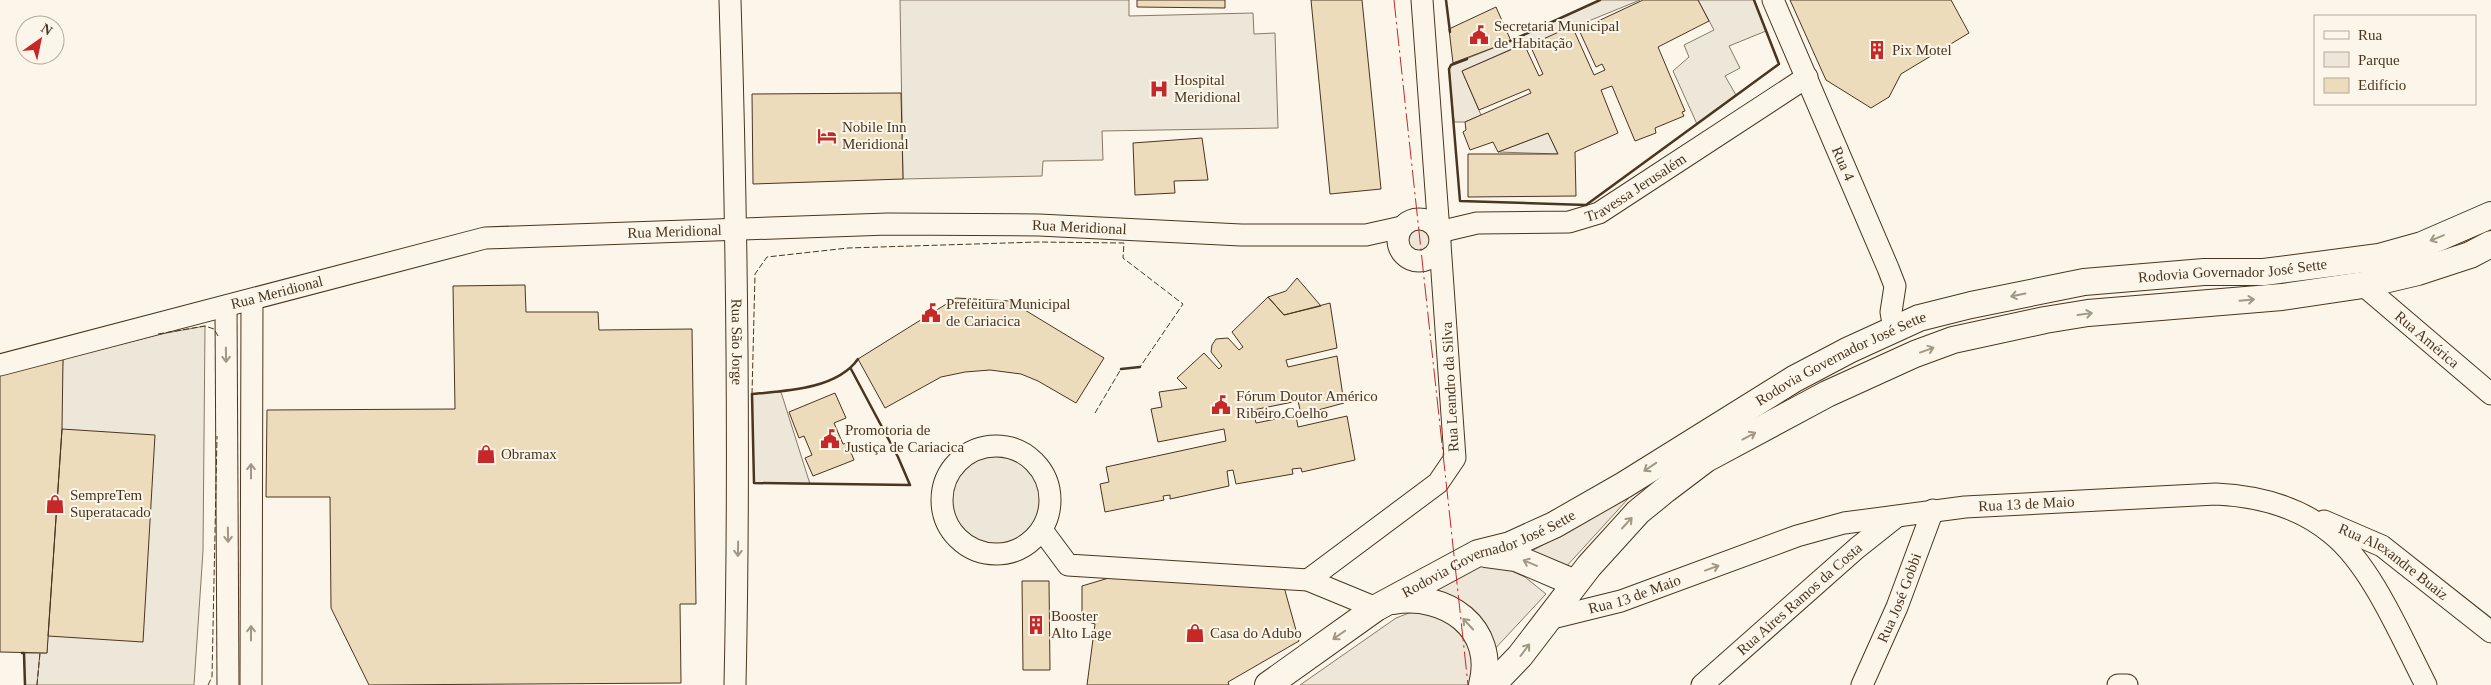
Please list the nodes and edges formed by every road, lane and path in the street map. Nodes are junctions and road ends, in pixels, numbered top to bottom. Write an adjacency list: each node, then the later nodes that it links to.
1 (730, 0): 7 (street, Rua São Jorge)
2 (1422, 0): 9 (street, Rua Leandro da Silva)
3 (1773, 0): 4 (street, Rua 4)
4 (1807, 77): 9 (street, Travessa Jerusalém); 16 (street, Rua 4)
5 (2486, 217): 16 (main road, Rodovia Governador José Sette, one-way to 16)
6 (1402, 227): 8 (street); 9 (street); 11 (street)
7 (737, 229): 8 (street, Rua Meridional); 14 (street, Rua Meridional); 33 (street, Rua São Jorge, one-way to 33)
8 (1366, 235): 11 (street)
9 (1440, 238): 11 (street); 12 (street, Rua Leandro da Silva)
10 (2484, 248): 13 (main road, Rodovia Governador José Sette)
11 (1409, 258): 12 (street)
12 (1444, 283): 25 (street, Rua Leandro da Silva)
13 (2363, 284): 18 (main road, Rodovia Governador José Sette, one-way to 13); 19 (street, Rua América)
14 (252, 300): 15 (street, Rua Meridional); 32 (street, one-way to 14)
15 (226, 306): 17 (street, Rua Meridional); 31 (street, one-way to 31)
16 (1894, 329): 18 (main road); 24 (main road, Rodovia Governador José Sette, one-way to 24)
17 (0, 365)
18 (1827, 394): 26 (main road, Rodovia Governador José Sette, one-way to 18)
19 (2491, 394)
20 (2288, 507): 21 (street, Rua 13 de Maio); 29 (street, Rua Alexandre Buaiz); 40 (street, Rua 13 de Maio)
21 (1933, 510): 22 (street, Rua 13 de Maio); 37 (street, Rua José Gobbi)
22 (1898, 515): 28 (street, Rua 13 de Maio, one-way to 22); 36 (street, Rua Aires Ramos da Costa)
23 (1042, 530): 23 (street); 25 (street)
24 (1478, 553): 26 (main road, one-way to 24); 27 (main road, Rodovia Governador José Sette)
25 (1308, 580): 27 (street)
26 (1575, 583): 28 (main road, Rodovia Governador José Sette)
27 (1376, 608): 30 (main road, Rodovia Governador José Sette, one-way to 30); 34 (main road, one-way to 27)
28 (1548, 619): 35 (main road, Rodovia Governador José Sette, one-way to 28)
29 (2491, 632)
30 (1273, 682)
31 (228, 685)
32 (250, 685)
33 (735, 685)
34 (1482, 685)
35 (1492, 685)
36 (1702, 685)
37 (1862, 685)
38 (2118, 685): 39 (street)
39 (2127, 685)
40 (2426, 685)

